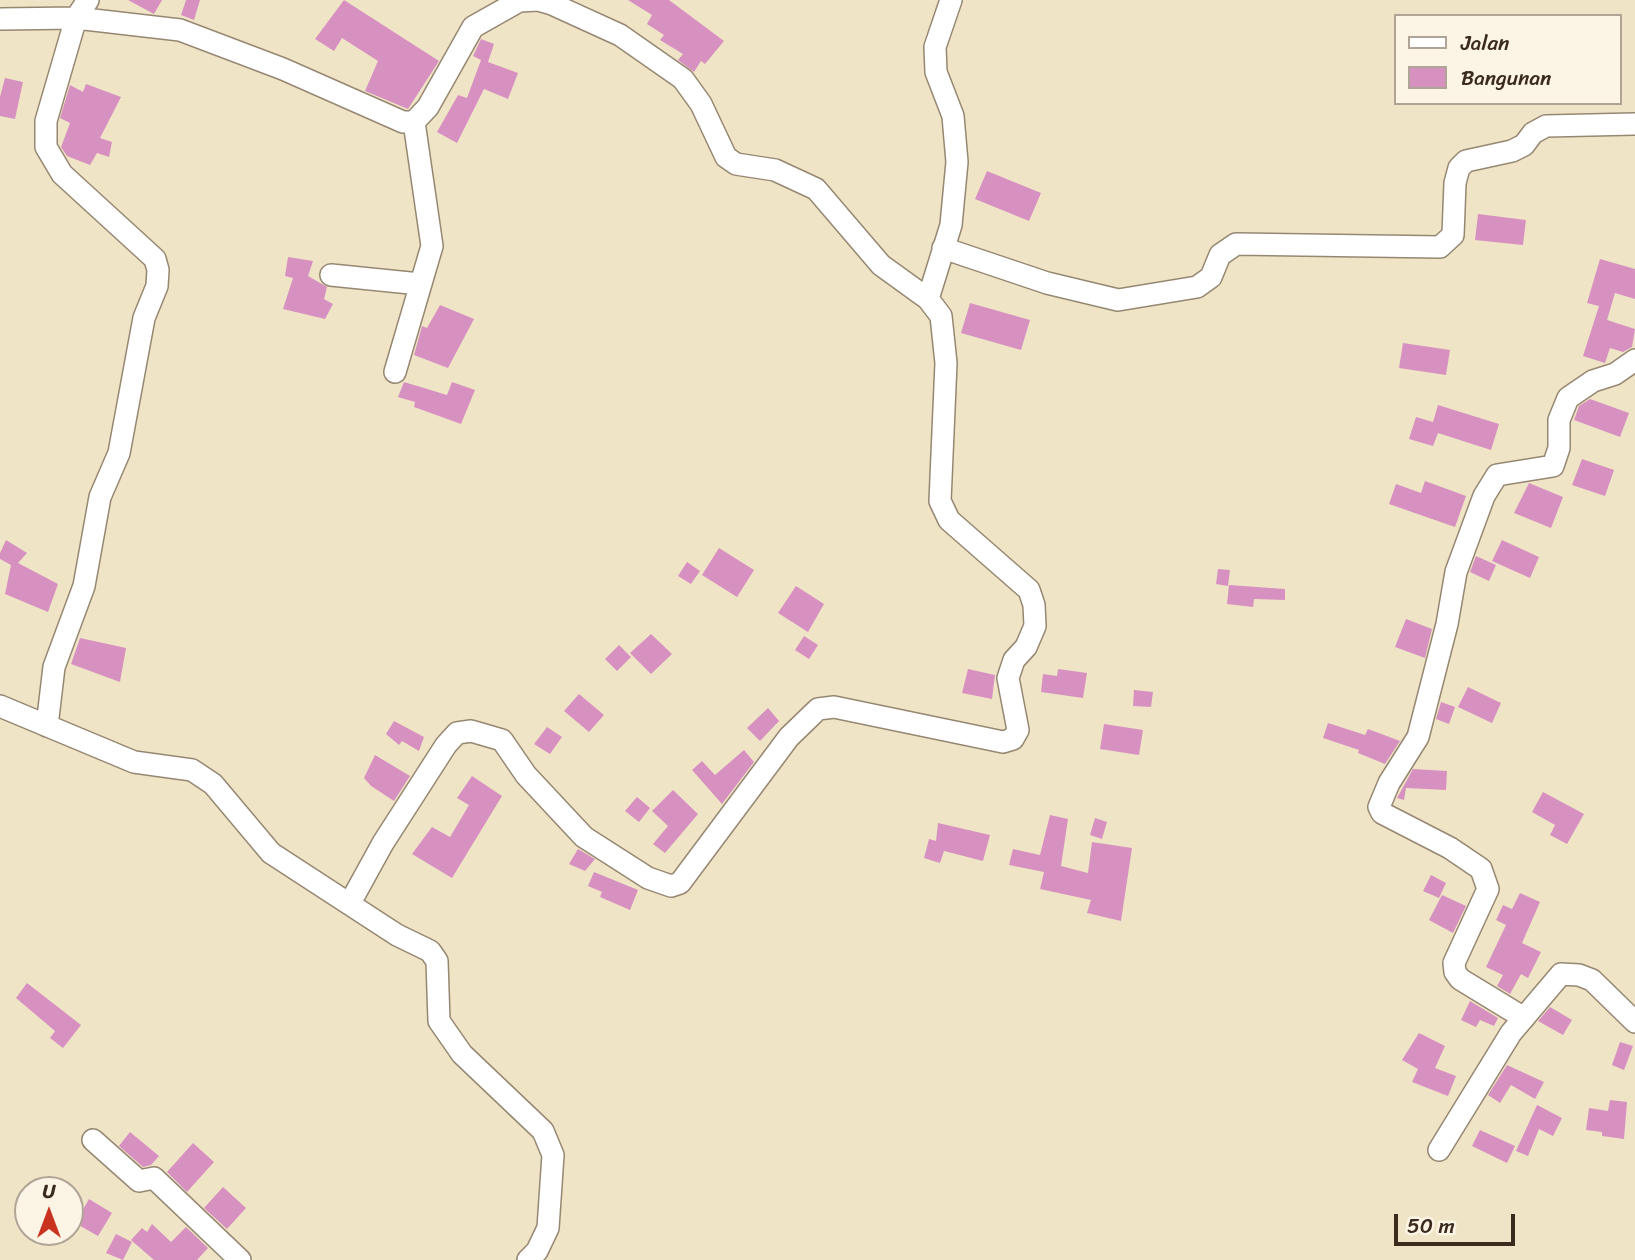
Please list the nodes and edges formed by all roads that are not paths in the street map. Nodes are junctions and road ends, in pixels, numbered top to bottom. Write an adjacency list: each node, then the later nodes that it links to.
1 (88, 0): 3 (street)
2 (951, 0): 7 (street)
3 (76, 18): 4 (street); 5 (street); 14 (street)
4 (0, 19)
5 (414, 122): 9 (street); 10 (street)
6 (1635, 124): 7 (street)
7 (943, 248): 10 (street)
8 (331, 275): 9 (street)
9 (421, 284): 12 (street)
10 (928, 299): 15 (street)
11 (1635, 360): 16 (street)
12 (395, 372)
13 (0, 706): 14 (street)
14 (47, 726): 15 (street)
15 (350, 903): 21 (street)
16 (1524, 1018): 17 (street); 19 (street)
17 (1635, 1022)
18 (93, 1140): 20 (street)
19 (1439, 1150)
20 (240, 1260)
21 (528, 1260)

